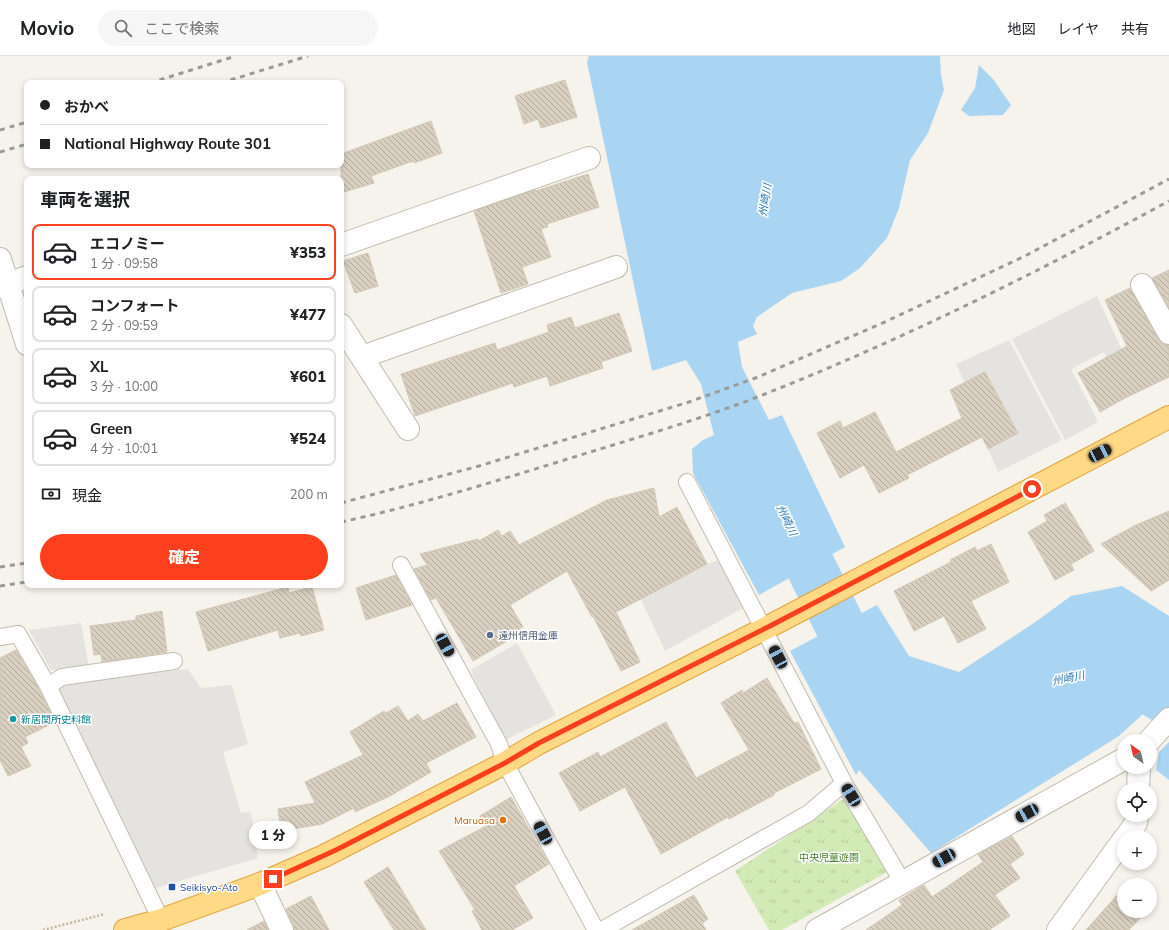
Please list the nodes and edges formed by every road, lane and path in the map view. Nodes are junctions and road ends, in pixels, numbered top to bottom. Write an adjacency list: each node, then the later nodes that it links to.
1 (590, 158): 2 (street)
2 (344, 244)
3 (0, 259): 5 (street)
4 (616, 267): 10 (street)
5 (12, 282): 8 (street)
6 (1142, 284): 9 (street)
7 (344, 330): 10 (street)
8 (24, 332)
9 (1169, 333)
10 (362, 357): 12 (street)
11 (1169, 417): 15 (highway)
12 (408, 429)
13 (687, 482): 15 (lane)
14 (401, 565): 21 (lane)
15 (766, 628): 21 (highway); 23 (lane)
16 (0, 637): 18 (lane)
17 (174, 661): 18 (lane)
18 (48, 686): 27 (lane)
19 (1169, 719): 20 (street)
20 (1155, 734)
21 (505, 763): 26 (highway); 30 (lane)
22 (1117, 763): 25 (street)
23 (844, 783): 25 (lane); 31 (lane)
24 (1117, 849): 33 (street)
25 (902, 881): 32 (street)
26 (260, 884): 27 (highway); 29 (street)
27 (161, 920): 28 (highway)
28 (125, 930)
29 (282, 930)
30 (596, 930)
31 (602, 930)
32 (817, 930)
33 (1058, 930)

